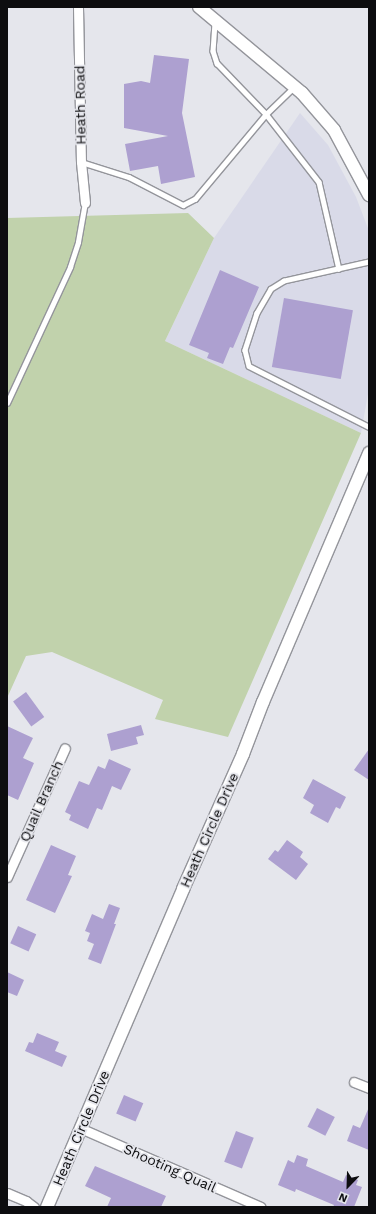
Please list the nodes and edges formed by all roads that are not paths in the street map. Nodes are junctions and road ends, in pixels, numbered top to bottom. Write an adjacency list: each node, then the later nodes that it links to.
1 (78, 7): 6 (street, Heath Road)
2 (199, 7): 3 (street)
3 (215, 20): 4 (street); 5 (lane)
4 (294, 87): 5 (lane); 7 (street)
5 (266, 114): 6 (lane); 10 (lane)
6 (81, 162): 8 (street, Heath Road)
7 (369, 195)
8 (85, 203): 11 (lane)
9 (369, 262): 10 (lane)
10 (339, 269): 12 (lane)
11 (7, 403)
12 (369, 427)
13 (369, 453): 19 (street, Heath Circle Drive)
14 (65, 748): 15 (street, Quail Branch)
15 (11, 856): 16 (street, Quail Branch)
16 (7, 877)
17 (354, 1082): 18 (street)
18 (369, 1088)
19 (80, 1128): 22 (street, Heath Circle Drive); 23 (street, Shooting Quail)
20 (7, 1193): 21 (street)
21 (34, 1207)
22 (47, 1207)
23 (260, 1207)

